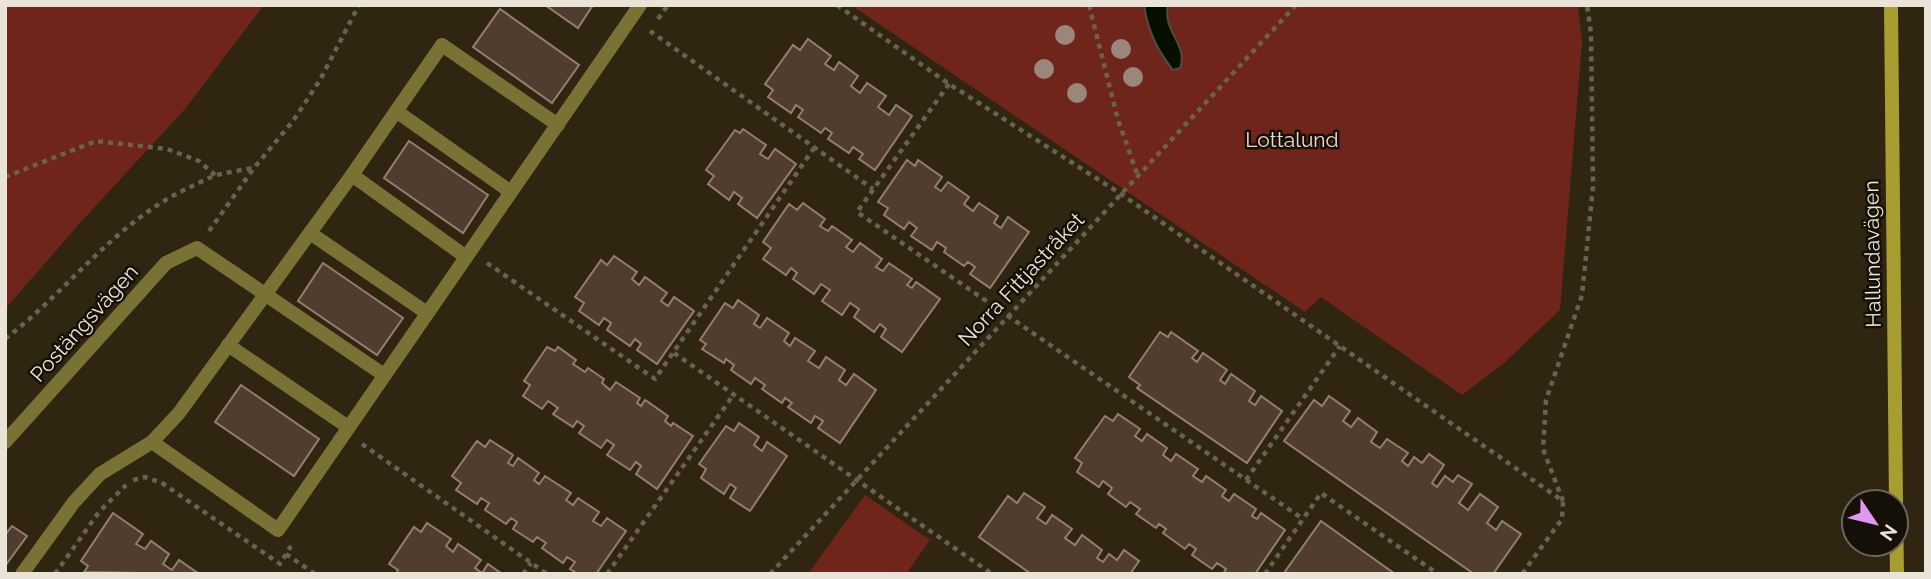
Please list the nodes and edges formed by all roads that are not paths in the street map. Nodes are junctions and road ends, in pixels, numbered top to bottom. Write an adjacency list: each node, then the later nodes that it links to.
1 (640, 5): 4 (street)
2 (1891, 5): 16 (main road, Hallundavägen)
3 (396, 111): 4 (street); 5 (street); 6 (street)
4 (558, 125): 6 (street)
5 (352, 175): 7 (street); 8 (street)
6 (511, 192): 8 (street)
7 (310, 233): 9 (street); 10 (street)
8 (466, 257): 10 (street)
9 (266, 295): 11 (street); 12 (street); 14 (street, Postängsvägen)
10 (427, 313): 12 (street)
11 (228, 345): 13 (street); 15 (street)
12 (384, 375): 13 (street)
13 (348, 427): 15 (street)
14 (5, 442)
15 (152, 442): 17 (street)
16 (1896, 488)
17 (22, 574)

